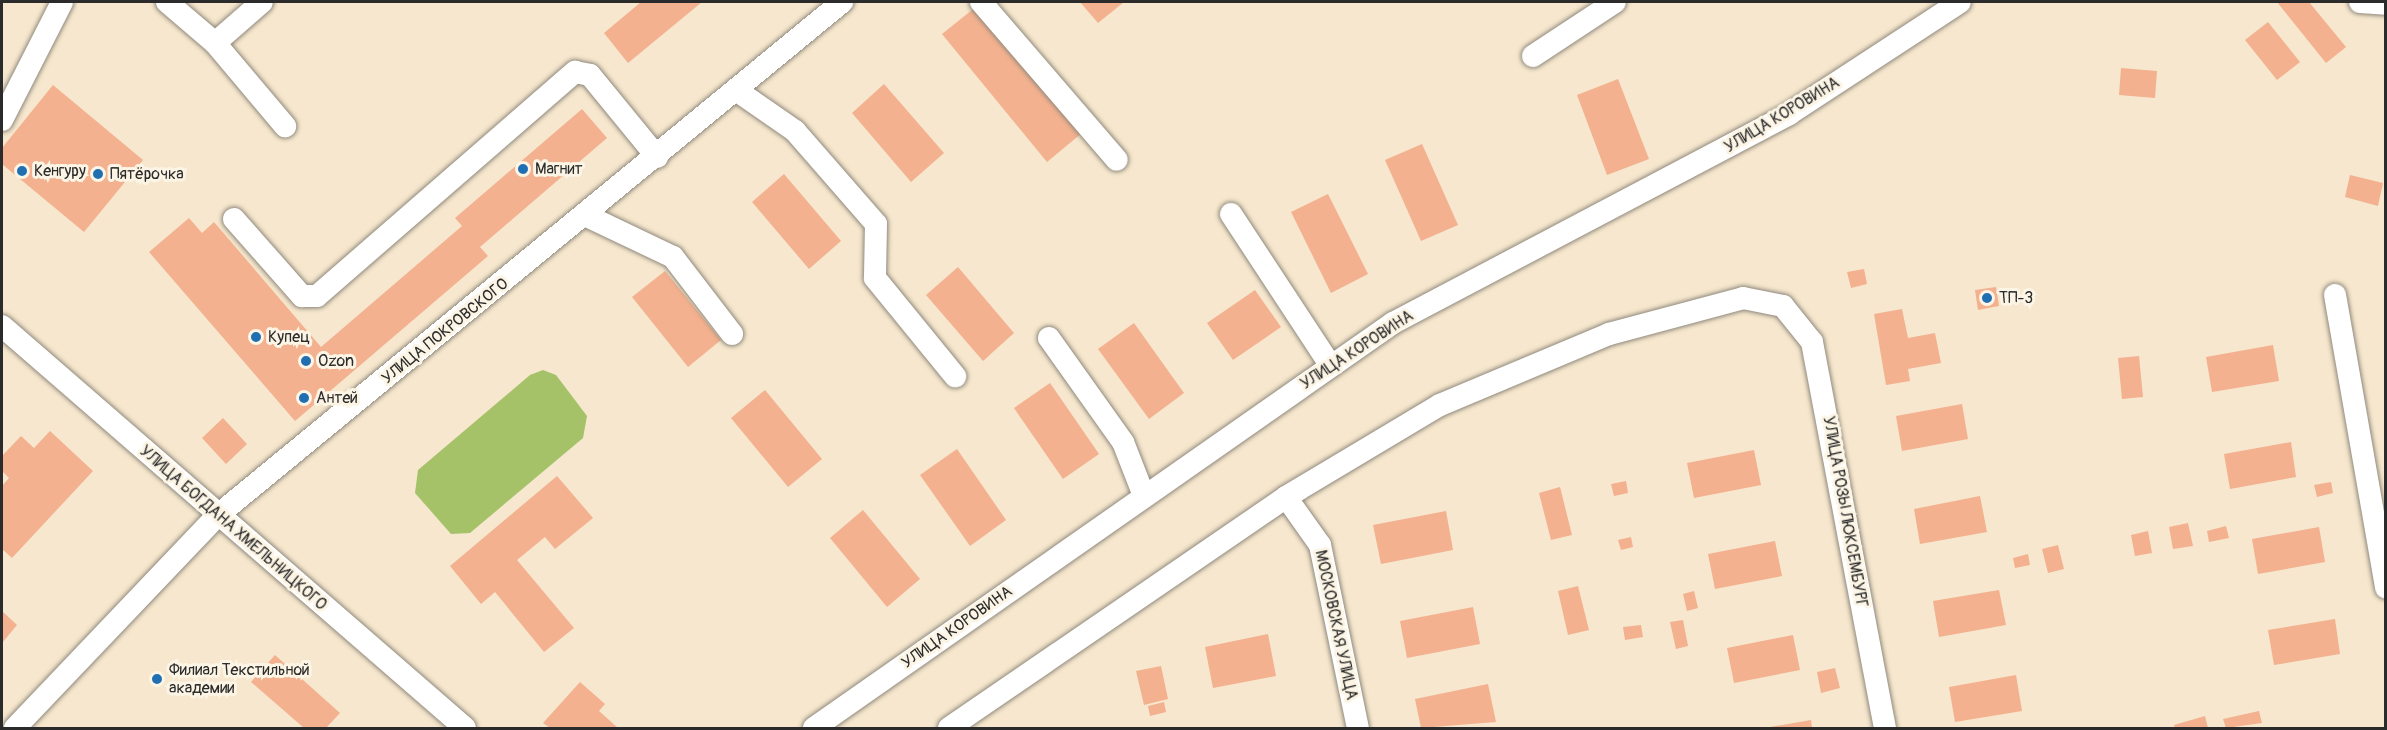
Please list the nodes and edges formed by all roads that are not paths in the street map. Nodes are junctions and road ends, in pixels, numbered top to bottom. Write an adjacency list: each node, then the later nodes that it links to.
1 (62, 2): 13 (street)
2 (167, 2): 10 (street)
3 (262, 2): 10 (street)
4 (842, 2): 12 (street, УЛИЦА ПОКРОВСКОГО)
5 (981, 2): 16 (street)
6 (1615, 2): 11 (street)
7 (1960, 2): 24 (street, УЛИЦА КОРОВИНА)
8 (2360, 2): 9 (street)
9 (2385, 4)
10 (215, 43): 14 (street)
11 (1533, 56)
12 (736, 90): 15 (street, УЛИЦА ПОКРОВСКОГО); 25 (street)
13 (2, 120)
14 (285, 126)
15 (657, 157): 18 (street, УЛИЦА ПОКРОВСКОГО); 19 (street)
16 (1117, 160)
17 (1231, 214): 24 (street)
18 (586, 216): 22 (street); 28 (street, УЛИЦА ПОКРОВСКОГО)
19 (234, 219)
20 (2335, 294): 29 (street)
21 (2, 326): 28 (street, УЛИЦА БОГДАНА ХМЕЛЬНИЦКОГО)
22 (732, 334)
23 (1049, 338): 26 (street)
24 (1331, 366): 26 (street, УЛИЦА КОРОВИНА)
25 (955, 376)
26 (1144, 496): 32 (street, УЛИЦА КОРОВИНА)
27 (1286, 496): 33 (street); 34 (street, МОСКОВСКАЯ УЛИЦА); 35 (street, УЛИЦА РОЗЫ ЛЮКСЕМБУРГ)
28 (218, 515): 30 (street, УЛИЦА ПОКРОВСКОГО); 31 (street, УЛИЦА БОГДАНА ХМЕЛЬНИЦКОГО)
29 (2385, 588)
30 (15, 729)
31 (465, 729)
32 (814, 729)
33 (949, 729)
34 (1358, 729)
35 (1885, 729)

